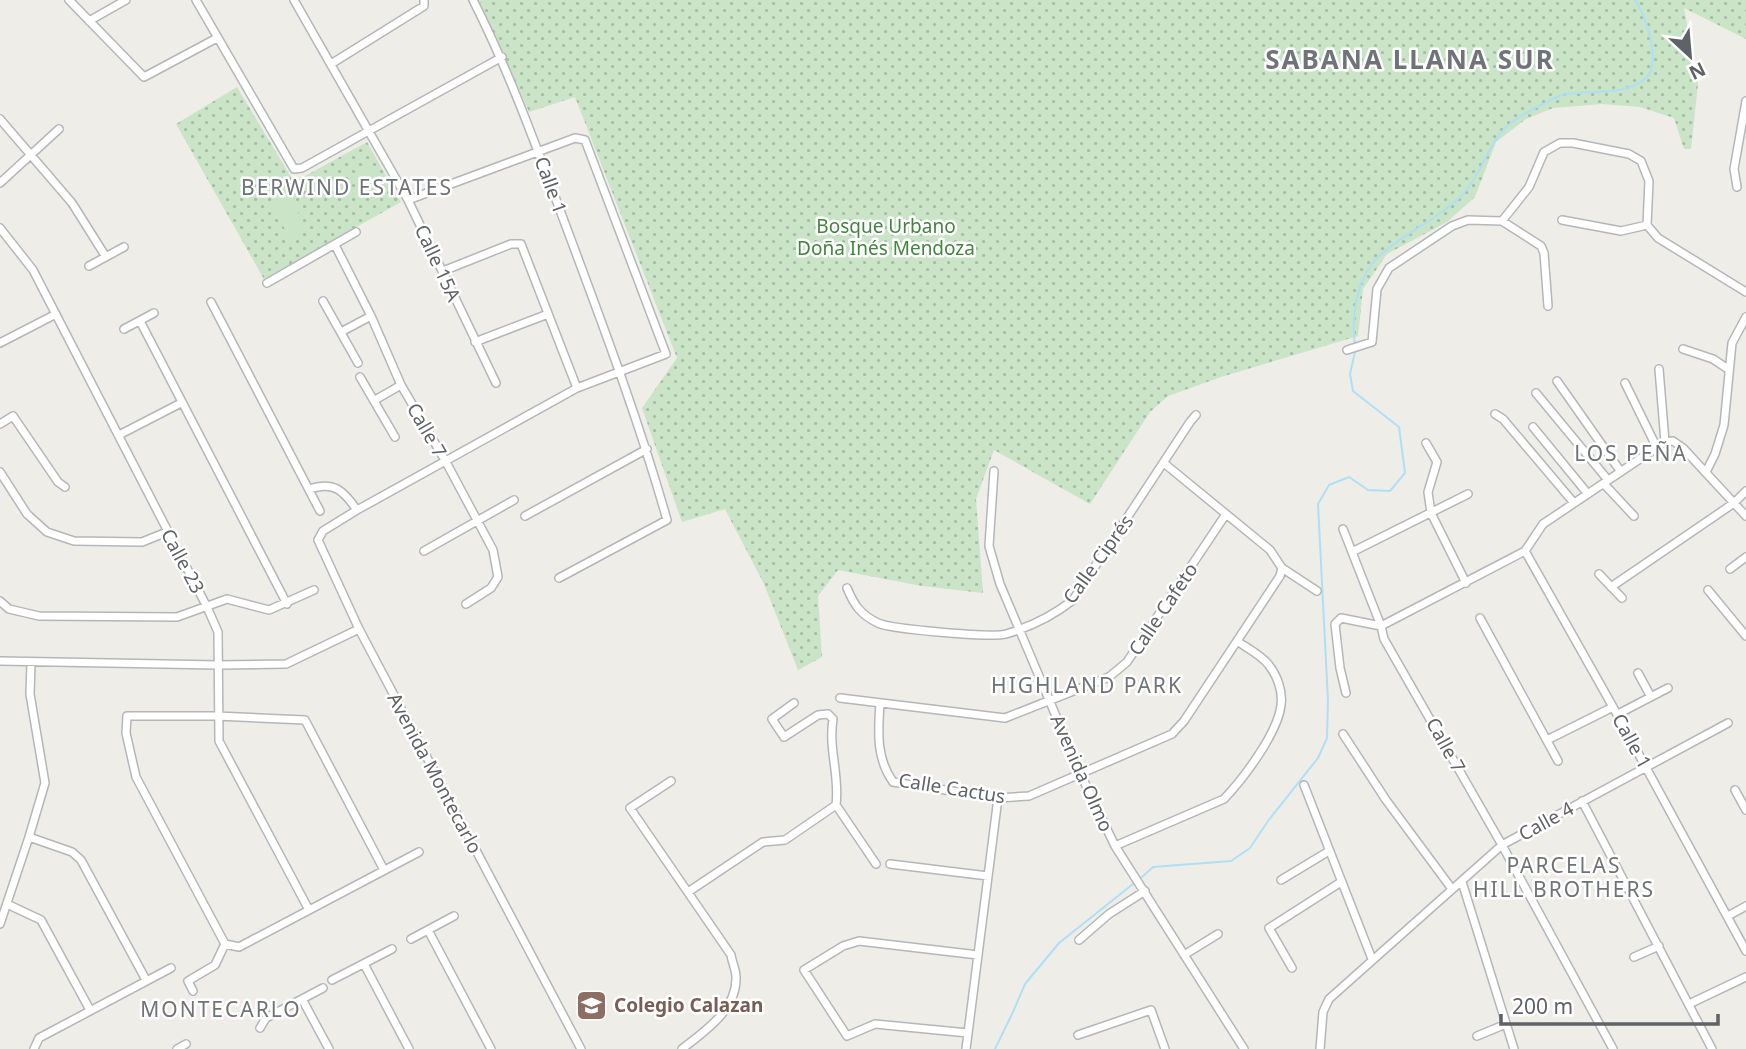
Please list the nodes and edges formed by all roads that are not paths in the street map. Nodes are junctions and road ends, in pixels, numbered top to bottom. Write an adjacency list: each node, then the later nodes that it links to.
1 (69, 0): 7 (street)
2 (126, 0): 7 (street)
3 (196, 0): 8 (street)
4 (294, 0): 10 (street, Calle 15A)
5 (425, 0): 10 (street)
6 (473, 0): 9 (street, Calle 1)
7 (89, 22): 8 (street)
8 (217, 38): 15 (street)
9 (502, 57): 15 (street); 16 (street, Calle 1)
10 (331, 64): 15 (street, Calle 15A)
11 (1746, 101): 12 (street)
12 (1745, 114): 19 (street)
13 (0, 119): 17 (street)
14 (59, 129): 17 (street)
15 (369, 132): 20 (street, Calle 15A)
16 (538, 152): 20 (street); 51 (street, Calle 1); 51 (street)
17 (32, 154): 18 (street); 28 (street)
18 (0, 183)
19 (1737, 187)
20 (408, 200): 30 (street, Calle 15A)
21 (1562, 220): 23 (street)
22 (1503, 221): 23 (street); 35 (street); 47 (street)
23 (1647, 225): 32 (street)
24 (0, 228): 37 (street, Calle 23)
25 (356, 232): 26 (street)
26 (335, 245): 31 (street); 39 (street, Calle 7)
27 (124, 247): 28 (street)
28 (106, 257): 29 (street)
29 (89, 266)
30 (443, 271): 38 (street); 44 (street, Calle 15A)
31 (267, 283)
32 (1746, 292)
33 (323, 300): 43 (street)
34 (211, 302): 79 (street)
35 (1548, 306)
36 (154, 313): 41 (street)
37 (56, 314): 45 (street); 65 (street, Calle 23)
38 (548, 314): 44 (street); 57 (street)
39 (370, 316): 43 (street); 56 (street, Calle 7)
40 (1746, 317): 50 (street)
41 (140, 321): 42 (street); 60 (street)
42 (124, 329)
43 (341, 332): 48 (street)
44 (475, 342): 54 (street, Calle 15A)
45 (0, 343)
46 (1683, 349): 50 (street)
47 (1347, 350)
48 (358, 363)
49 (1659, 369): 67 (street)
50 (1728, 369): 76 (street)
51 (620, 372): 57 (street); 70 (street, Calle 1)
52 (360, 377): 59 (street)
53 (1557, 381): 75 (street)
54 (496, 383)
55 (1625, 383): 69 (street)
56 (401, 385): 59 (street); 71 (street, Calle 7)
57 (577, 388): 71 (street)
58 (1536, 393): 77 (street)
59 (375, 400): 66 (street)
60 (181, 403): 65 (street); 112 (street)
61 (1495, 414): 84 (street)
62 (1196, 415): 72 (street, Calle Ciprés)
63 (0, 424): 78 (street)
64 (1533, 427): 82 (street)
65 (119, 435): 95 (street, Calle 23)
66 (395, 437)
67 (1665, 442): 69 (street); 76 (street)
68 (1426, 443): 88 (street)
69 (1657, 448): 75 (street)
70 (647, 449): 90 (street); 103 (street, Calle 1)
71 (446, 462): 86 (street); 93 (street, Calle 7)
72 (1164, 464): 89 (street); 118 (street, Calle Ciprés)
73 (994, 471): 118 (street, Avenida Olmo)
74 (0, 472): 95 (street)
75 (1621, 472): 77 (street)
76 (1706, 472): 85 (street)
77 (1606, 482): 82 (street); 91 (street)
78 (65, 487)
79 (309, 488): 86 (street); 87 (street)
80 (1746, 491): 85 (street)
81 (1468, 494): 88 (street)
82 (1588, 494): 84 (street)
83 (514, 500): 93 (street)
84 (1574, 503): 97 (street)
85 (1734, 503): 92 (street); 105 (street)
86 (357, 510): 117 (street, Avenida Montecarlo)
87 (320, 511)
88 (1431, 513): 98 (street); 104 (street)
89 (1226, 514): 100 (street); 129 (street, Calle Cafeto)
90 (525, 516)
91 (1634, 516)
92 (1746, 516)
93 (478, 520): 96 (street); 113 (street, Calle 7)
94 (1343, 529): 98 (street, Calle 7)
95 (167, 532): 114 (street, Calle 23)
96 (424, 551)
97 (1525, 551): 104 (street); 132 (street, Calle 1)
98 (1352, 552): 116 (street, Calle 7)
99 (1746, 557): 101 (street)
100 (1282, 568): 109 (street); 120 (street, Calle Cactus)
101 (1730, 569)
102 (1599, 574): 105 (street)
103 (559, 579)
104 (1466, 583): 116 (street)
105 (1611, 587): 110 (street)
106 (847, 588): 118 (street, Calle Ciprés)
107 (314, 590): 112 (street)
108 (1708, 590): 119 (street)
109 (1317, 591)
110 (1622, 598)
111 (0, 601): 114 (street)
112 (287, 604): 114 (street)
113 (466, 604)
114 (207, 607): 123 (street, Calle 23)
115 (1480, 618): 136 (street)
116 (1381, 626): 126 (street); 148 (street, Calle 7)
117 (359, 629): 123 (street); 197 (street, Avenida Montecarlo)
118 (1020, 629): 129 (street, Avenida Olmo)
119 (1746, 636)
120 (1237, 641): 139 (street, Calle Cactus); 149 (street)
121 (0, 661): 122 (street)
122 (32, 663): 123 (street); 147 (street)
123 (218, 665): 133 (street, Calle 23)
124 (1638, 673): 127 (street)
125 (1668, 688): 127 (street)
126 (1346, 693)
127 (1651, 697): 132 (street)
128 (840, 698): 131 (street, Calle Cafeto)
129 (1051, 701): 131 (street, Calle Cafeto); 139 (street, Avenida Olmo)
130 (794, 703): 145 (street)
131 (880, 704): 143 (street, Calle Cactus)
132 (1616, 710): 136 (street); 138 (street, Calle 1)
133 (218, 716): 154 (street); 164 (street, Calle 23); 172 (street)
134 (1728, 723): 138 (street, Calle 4)
135 (1343, 734): 159 (street)
136 (1547, 740): 137 (street)
137 (1558, 761)
138 (1646, 766): 144 (street, Calle 4); 166 (street, Calle 1)
139 (1081, 775): 143 (street, Calle Cactus); 149 (street, Avenida Olmo)
140 (671, 781): 161 (street)
141 (1304, 785): 150 (street)
142 (1735, 790): 146 (street)
143 (998, 798): 155 (street)
144 (1582, 802): 148 (street, Calle 4); 173 (street)
145 (836, 805): 152 (street); 161 (street)
146 (1746, 810)
147 (29, 837): 162 (street); 184 (street)
148 (1502, 845): 158 (street, Calle 4); 209 (street, Calle 7)
149 (1115, 846): 160 (street, Avenida Olmo)
150 (1329, 851): 156 (street); 157 (street)
151 (419, 852): 154 (street)
152 (876, 864)
153 (890, 864): 155 (street)
154 (384, 870): 164 (street)
155 (988, 876): 176 (street)
156 (1281, 880)
157 (1341, 882): 179 (street); 182 (street)
158 (1462, 882): 159 (street, Calle 4); 191 (street)
159 (1452, 889): 179 (street, Calle 4)
160 (1145, 891): 171 (street); 177 (street, Avenida Olmo)
161 (688, 892): 203 (street)
162 (7, 904): 167 (street); 190 (street)
163 (1746, 905): 166 (street)
164 (309, 910): 172 (street)
165 (454, 916): 168 (street)
166 (1728, 916): 175 (street, Calle 1)
167 (0, 924)
168 (428, 930): 170 (street); 202 (street)
169 (1217, 934): 177 (street)
170 (411, 939)
171 (1079, 940)
172 (225, 944): 187 (street)
173 (1659, 946): 178 (street); 189 (street)
174 (392, 949): 180 (street)
175 (1746, 951)
176 (978, 955): 193 (street); 193 (street)
177 (1184, 955): 206 (street, Avenida Olmo)
178 (1634, 957)
179 (1372, 958): 207 (street, Calle 4)
180 (364, 964): 185 (street); 201 (street)
181 (171, 968): 184 (street)
182 (1292, 968)
183 (1746, 977): 189 (street)
184 (146, 980): 190 (street)
185 (332, 980)
186 (323, 988): 188 (street)
187 (193, 991)
188 (302, 999): 192 (street); 200 (street)
189 (1689, 1004): 210 (street)
190 (90, 1010): 198 (street)
191 (1506, 1024): 195 (street); 208 (street)
192 (260, 1028)
193 (968, 1034): 204 (street)
194 (1078, 1035): 205 (street)
195 (1477, 1036)
196 (186, 1044): 199 (street)
197 (579, 1048)
198 (34, 1049)
199 (177, 1049)
200 (328, 1049)
201 (409, 1049)
202 (491, 1049)
203 (682, 1049)
204 (966, 1049)
205 (1165, 1049)
206 (1244, 1049)
207 (1320, 1049)
208 (1514, 1049)
209 (1613, 1049)
210 (1712, 1049)

